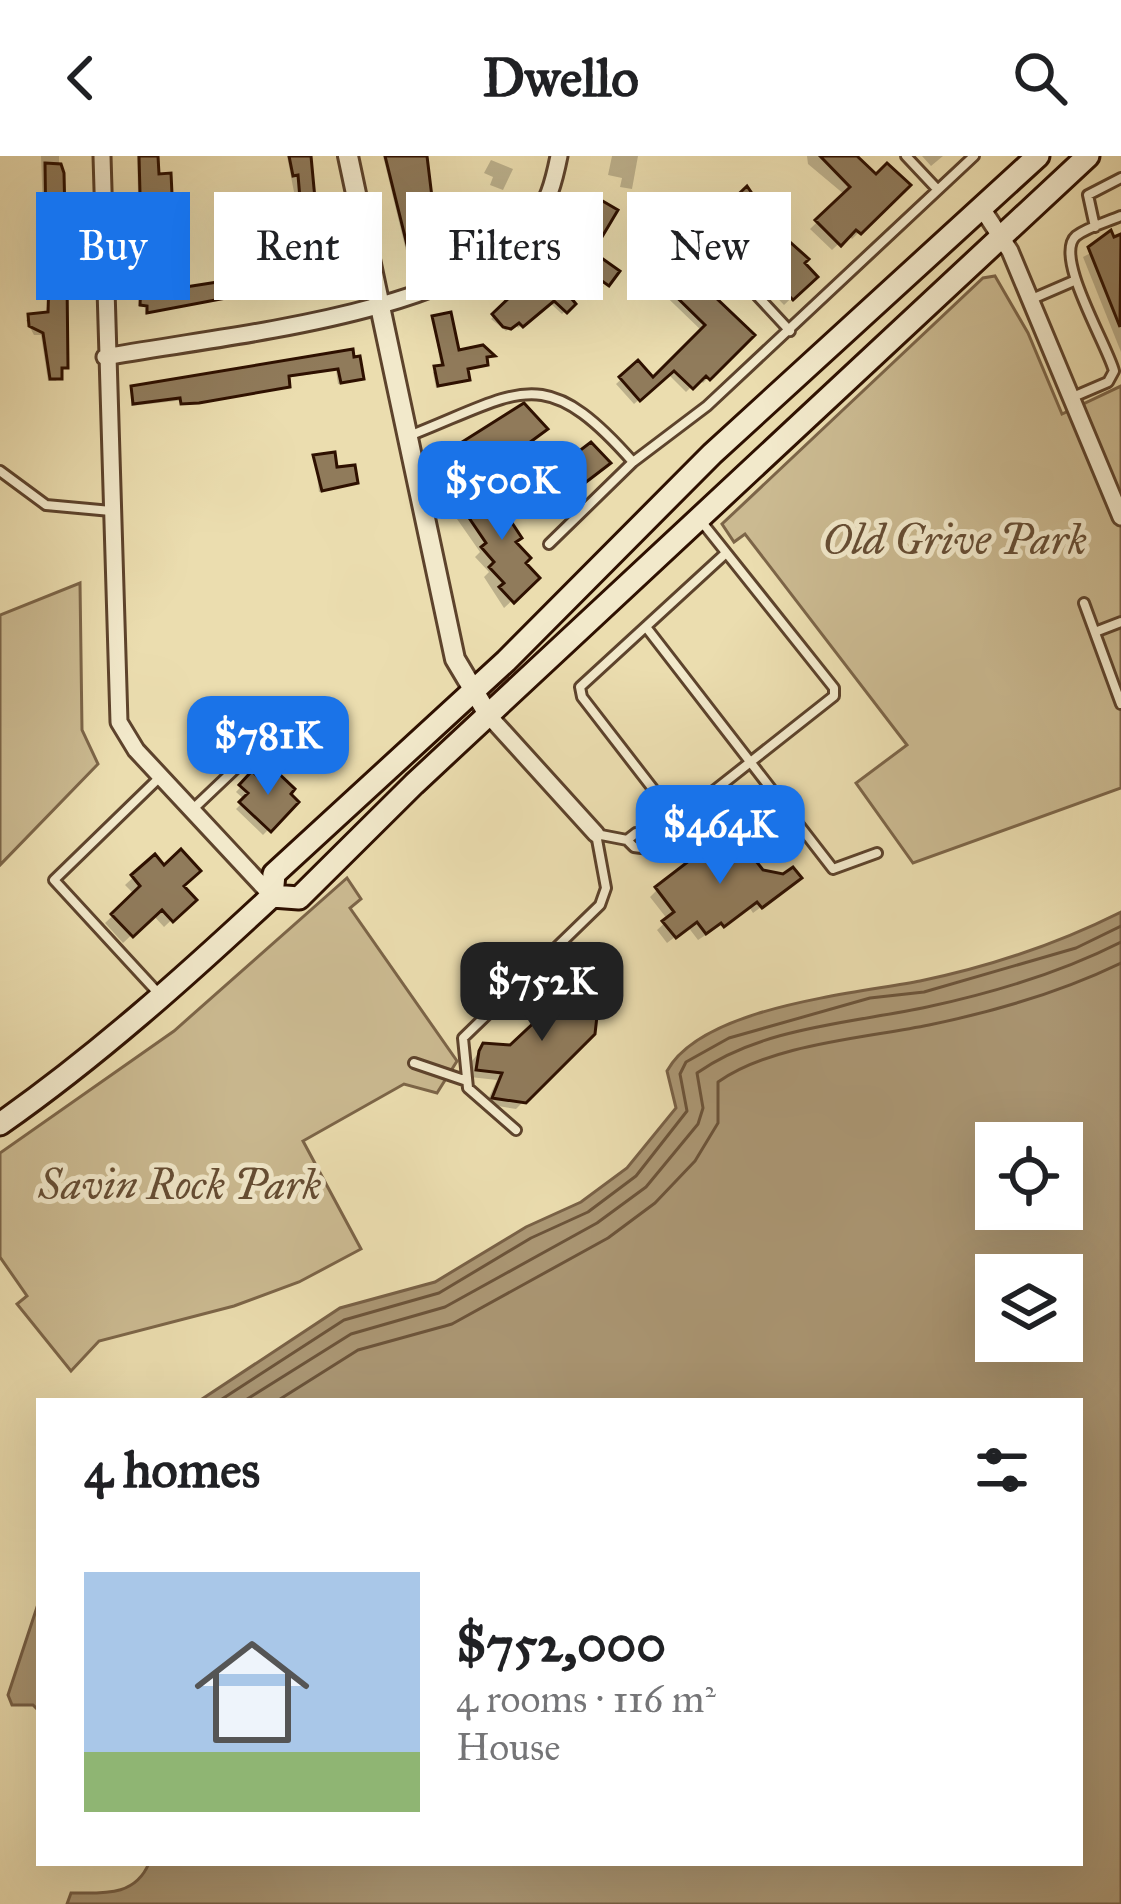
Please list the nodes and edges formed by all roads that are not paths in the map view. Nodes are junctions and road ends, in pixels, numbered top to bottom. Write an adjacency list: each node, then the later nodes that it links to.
1 (102, 156): 19 (street)
2 (349, 156): 17 (street)
3 (559, 156): 17 (street)
4 (906, 156): 9 (lane)
5 (974, 156): 9 (lane)
6 (1038, 156): 10 (main road)
7 (1088, 156): 13 (main road)
8 (1121, 178): 12 (lane)
9 (938, 189): 18 (lane)
10 (981, 207): 13 (street); 33 (main road)
11 (1121, 216): 12 (lane)
12 (1095, 227): 14 (lane)
13 (1000, 236): 15 (street); 26 (main road)
14 (1076, 280): 15 (lane); 20 (lane)
15 (1031, 299): 20 (street)
16 (761, 300): 18 (lane)
17 (380, 305): 19 (street); 21 (street)
18 (790, 331): 22 (lane)
19 (105, 357): 24 (street)
20 (1071, 398): 25 (street)
21 (407, 436): 22 (lane); 33 (street)
22 (633, 462): 27 (lane)
23 (0, 471): 24 (lane)
24 (111, 511): 38 (street)
25 (1120, 512)
26 (700, 521): 28 (lane); 35 (main road)
27 (549, 544)
28 (726, 553): 31 (lane); 37 (lane)
29 (1084, 603): 32 (lane)
30 (1121, 622): 32 (lane)
31 (646, 626): 37 (lane); 41 (lane)
32 (1095, 632): 34 (lane)
33 (471, 690): 35 (street); 47 (main road)
34 (1120, 701)
35 (489, 716): 42 (street); 47 (main road)
36 (273, 733): 39 (lane)
37 (752, 763): 41 (lane); 46 (lane)
38 (161, 776): 39 (street); 48 (lane)
39 (193, 809): 47 (street)
40 (734, 817): 45 (lane)
41 (677, 820): 43 (lane)
42 (596, 834): 44 (lane); 50 (lane)
43 (674, 836): 44 (lane); 45 (lane)
44 (627, 840): 45 (lane)
45 (671, 850)
46 (877, 854)
47 (272, 896): 48 (main road)
48 (162, 997): 51 (main road)
49 (414, 1063): 50 (lane)
50 (464, 1080): 52 (lane)
51 (0, 1124)
52 (516, 1130)

